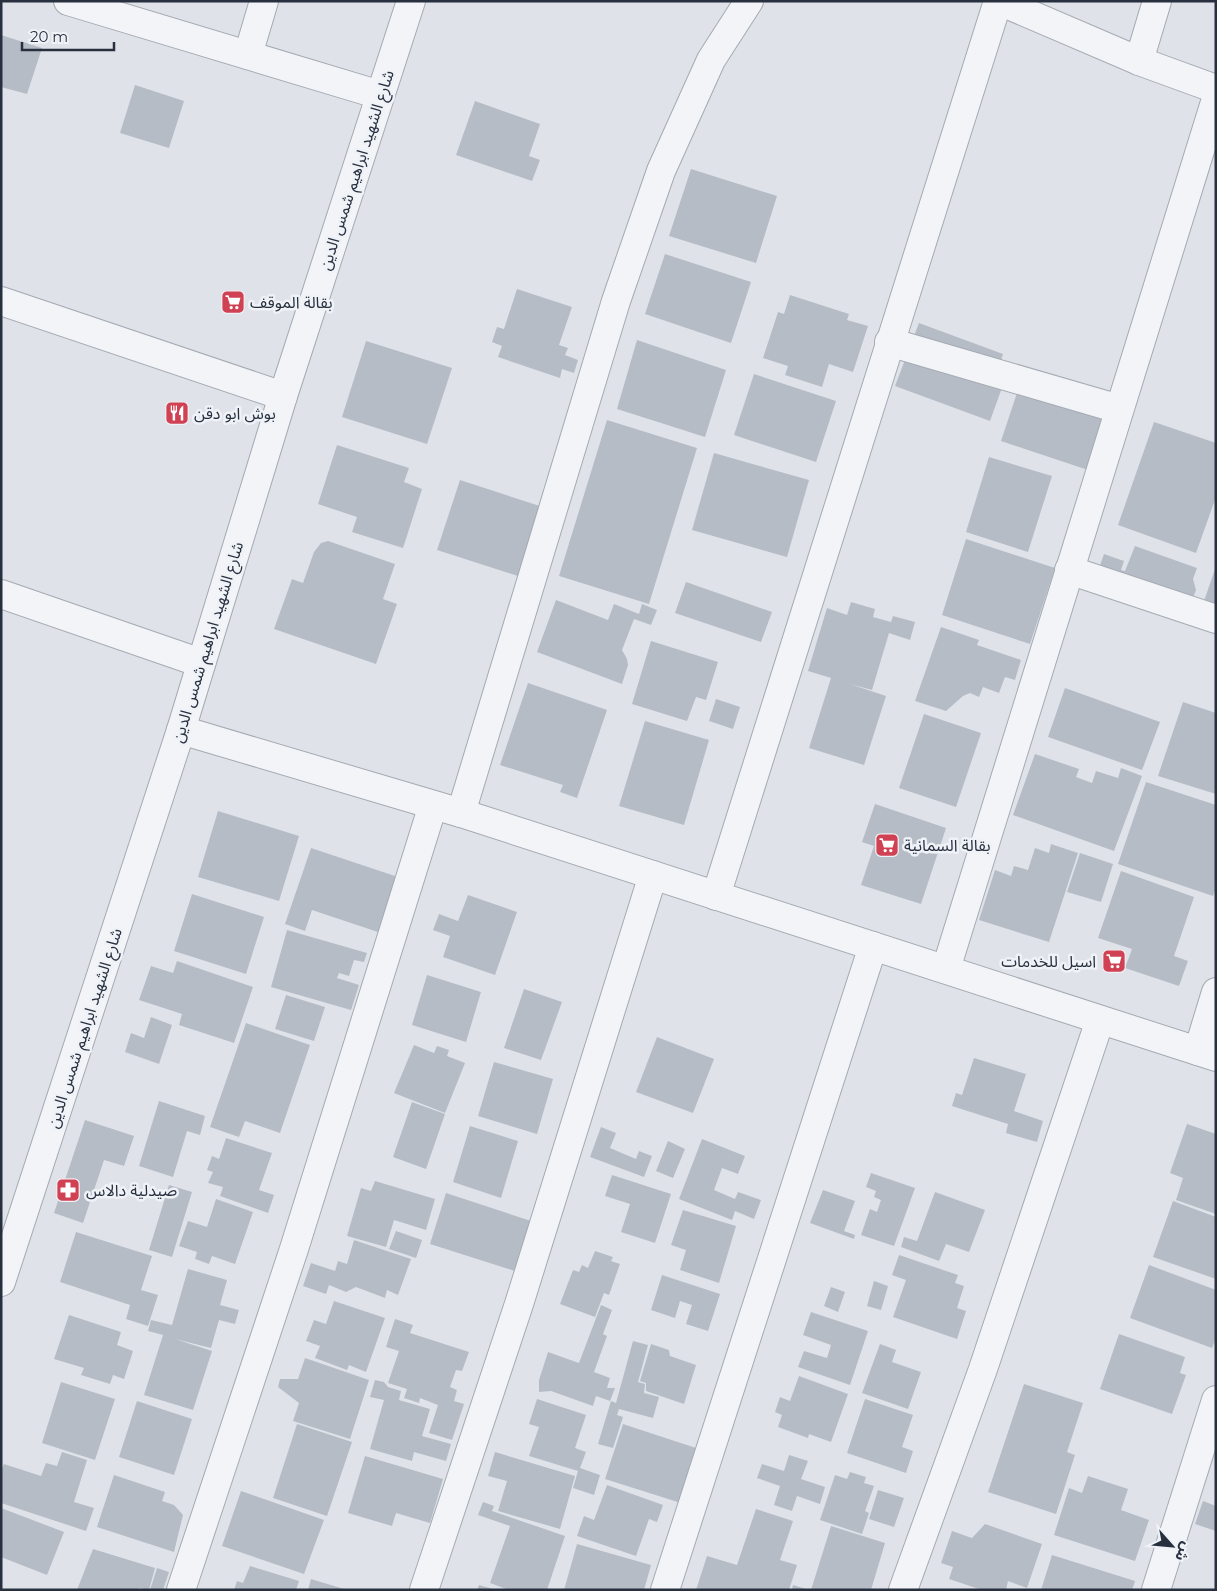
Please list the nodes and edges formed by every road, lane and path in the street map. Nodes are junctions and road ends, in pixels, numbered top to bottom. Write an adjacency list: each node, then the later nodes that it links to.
1 (68, 1): 7 (street)
2 (264, 1): 7 (street)
3 (411, 1): 10 (street, شارع الشهيد ابراهيم شمس الدين)
4 (749, 1): 22 (street)
5 (998, 1): 8 (street); 13 (street)
6 (1157, 1): 8 (street)
7 (248, 55): 10 (street)
8 (1139, 61): 9 (street)
9 (1216, 89)
10 (380, 95): 14 (street, شارع الشهيد ابراهيم شمس الدين)
11 (1216, 100): 15 (street)
12 (1, 301): 14 (street)
13 (889, 342): 15 (street); 24 (street)
14 (283, 396): 19 (street, شارع الشهيد ابراهيم شمس الدين)
15 (1119, 409): 16 (street)
16 (1069, 570): 18 (street); 26 (street)
17 (1, 594): 19 (street)
18 (1216, 619)
19 (201, 663): 20 (street, شارع الشهيد ابراهيم شمس الدين)
20 (181, 730): 21 (street); 30 (street, شارع الشهيد ابراهيم شمس الدين)
21 (433, 805): 22 (street); 32 (street)
22 (461, 812): 23 (street)
23 (653, 875): 24 (street); 33 (street)
24 (716, 896): 25 (street)
25 (873, 946): 26 (street); 34 (street)
26 (946, 970): 28 (street)
27 (1216, 992): 29 (street)
28 (1100, 1020): 29 (street); 35 (street)
29 (1207, 1054)
30 (1, 1282)
31 (1216, 1400): 36 (street)
32 (181, 1590)
33 (424, 1590)
34 (665, 1590)
35 (903, 1590)
36 (1156, 1590)

